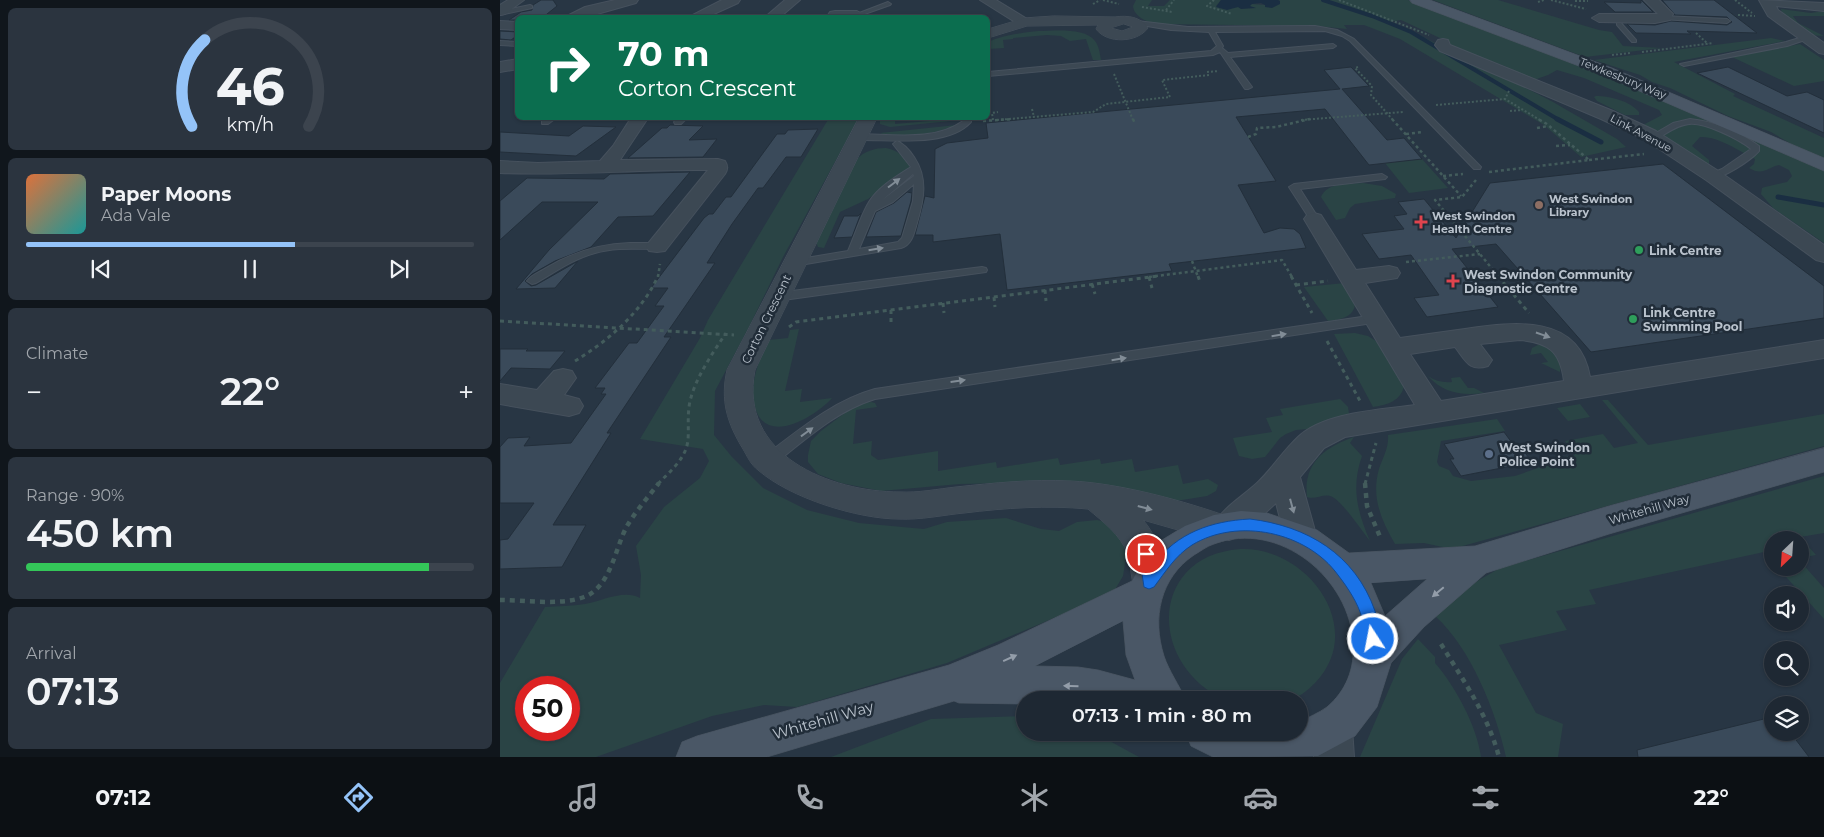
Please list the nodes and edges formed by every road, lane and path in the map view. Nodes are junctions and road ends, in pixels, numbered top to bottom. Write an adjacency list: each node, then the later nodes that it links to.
1 (517, 0): 35 (street)
2 (631, 0): 19 (street)
3 (733, 0): 28 (street)
4 (793, 0): 29 (street)
5 (1016, 0): 17 (street)
6 (1095, 0): 7 (path)
7 (1101, 0): 34 (path)
8 (1174, 0): 25 (path)
9 (1214, 0): 41 (path)
10 (1339, 0): 46 (path)
11 (1417, 0): 88 (main road, Tewkesbury Way)
12 (1544, 0): 18 (path)
13 (1551, 0): 24 (path)
14 (1588, 0): 16 (path)
15 (1651, 0): 33 (street)
16 (1574, 1): 24 (path)
17 (992, 2): 37 (street)
18 (1538, 2)
19 (599, 3): 27 (street)
20 (888, 4): 30 (lane)
21 (1769, 4): 23 (street); 31 (path); 43 (street)
22 (530, 7): 26 (lane)
23 (1824, 7)
24 (1582, 9): 32 (path)
25 (1166, 10)
26 (515, 15)
27 (575, 15)
28 (700, 15)
29 (774, 15)
30 (859, 15)
31 (1737, 15)
32 (1599, 18): 36 (street)
33 (1663, 18): 36 (street); 38 (lane)
34 (1123, 19): 37 (street); 39 (lane); 39 (lane)
35 (504, 21)
36 (1616, 21): 45 (lane)
37 (1025, 22): 42 (street)
38 (1727, 22)
39 (1168, 28): 40 (lane)
40 (1210, 28): 41 (lane); 50 (lane)
41 (1249, 28): 63 (lane)
42 (990, 33)
43 (1806, 38): 51 (street); 55 (lane)
44 (500, 42): 48 (lane)
45 (1634, 42)
46 (1443, 43): 81 (street, Link Avenue)
47 (1718, 43): 53 (path)
48 (515, 44)
49 (1333, 46): 52 (lane)
50 (1220, 49): 52 (lane); 56 (lane)
51 (1824, 50)
52 (1227, 55): 59 (lane)
53 (1610, 56)
54 (511, 62): 58 (street)
55 (1684, 64)
56 (990, 74)
57 (1209, 75): 62 (path)
58 (500, 82)
59 (1248, 87)
60 (1508, 93): 61 (path)
61 (1505, 99): 63 (path); 66 (path)
62 (1125, 102): 69 (path); 76 (path)
63 (1418, 106): 70 (path); 91 (lane)
64 (1070, 108): 69 (path)
65 (1032, 109): 71 (path)
66 (1522, 110): 67 (path); 77 (path)
67 (1510, 111)
68 (998, 112): 75 (path)
69 (1071, 113): 71 (path)
70 (1388, 113): 80 (path); 96 (path)
71 (1034, 117): 75 (path)
72 (638, 120): 89 (street)
73 (867, 120): 82 (street, Corton Crescent)
74 (967, 120): 75 (path); 79 (lane)
75 (993, 120)
76 (1134, 124)
77 (1549, 126): 78 (path); 84 (path)
78 (1537, 128)
79 (929, 137): 82 (lane); 83 (lane)
80 (1248, 137)
81 (1653, 137): 86 (street, Link Avenue); 93 (lane)
82 (855, 142): 83 (lane); 104 (street, Corton Crescent)
83 (897, 144): 92 (lane)
84 (1571, 145): 85 (path); 87 (path)
85 (1556, 146)
86 (1675, 150): 87 (path); 93 (street, Link Avenue)
87 (1589, 160): 91 (path)
88 (1824, 165)
89 (605, 166): 90 (street); 98 (street)
90 (509, 168): 95 (street)
91 (1480, 169): 96 (path)
92 (917, 172): 99 (lane, one-way to 92); 99 (lane, one-way to 92)
93 (1713, 176): 101 (street, Link Avenue)
94 (1382, 177): 97 (lane)
95 (500, 182)
96 (1462, 197): 100 (path)
97 (1314, 219): 109 (street)
98 (657, 246): 110 (lane); 129 (path)
99 (852, 253): 104 (lane)
100 (1480, 254): 107 (path); 124 (path)
101 (1824, 255)
102 (1282, 260): 106 (path)
103 (1192, 261): 106 (path)
104 (794, 263): 117 (street, Corton Crescent)
105 (982, 270): 117 (lane)
106 (1196, 271): 108 (path); 111 (path)
107 (1389, 273): 109 (street)
108 (1149, 277): 112 (path); 114 (path)
109 (1350, 278): 113 (path); 126 (street)
110 (532, 280)
111 (1200, 282)
112 (1092, 284): 115 (path); 116 (path)
113 (1296, 285)
114 (1152, 288)
115 (1045, 290): 118 (path); 119 (path)
116 (1094, 294)
117 (776, 297): 131 (street, Corton Crescent)
118 (994, 297): 120 (path); 121 (path)
119 (1046, 301)
120 (943, 304): 122 (path); 123 (path)
121 (995, 307)
122 (891, 310): 128 (path); 131 (path)
123 (944, 313)
124 (1529, 313): 125 (path); 132 (path)
125 (1520, 314)
126 (1376, 319): 134 (street); 144 (lane, one-way to 126)
127 (500, 321): 129 (path)
128 (891, 322)
129 (618, 326): 130 (path); 137 (path)
130 (726, 333): 131 (path); 154 (path)
131 (758, 334): 144 (street, Corton Crescent)
132 (1549, 337): 133 (street, one-way to 132); 138 (street)
133 (1462, 338): 134 (street); 136 (street)
134 (1393, 348): 142 (street)
135 (1824, 349): 138 (street)
136 (1479, 360)
137 (563, 378): 140 (street)
138 (1578, 387): 142 (street)
139 (500, 394): 140 (street)
140 (543, 401): 141 (street)
141 (569, 406)
142 (1433, 411): 143 (street)
143 (1371, 422): 146 (street); 150 (path)
144 (768, 461): 147 (street, Corton Crescent)
145 (1821, 461): 151 (main road, Whitehill Way)
146 (1284, 474): 148 (street); 149 (street, one-way to 149)
147 (1097, 498): 148 (street, Corton Crescent, one-way to 148); 153 (street)
148 (1224, 527): 149 (main road); 153 (main road)
149 (1300, 538): 152 (main road)
150 (1383, 542)
151 (1475, 561): 152 (main road, Whitehill Way); 156 (main road, Whitehill Way, one-way to 156)
152 (1343, 569): 156 (main road)
153 (1147, 588): 157 (main road, Whitehill Way, one-way to 153); 159 (main road)
154 (500, 600)
155 (1441, 644): 165 (path)
156 (1373, 656): 163 (main road)
157 (949, 684): 158 (main road, Whitehill Way, one-way to 157); 164 (main road, Whitehill Way)
158 (1105, 691)
159 (1161, 691)
160 (1308, 740): 163 (main road)
161 (1214, 741): 162 (main road)
162 (1306, 741)
163 (1334, 742)
164 (697, 757)
165 (1499, 757)

